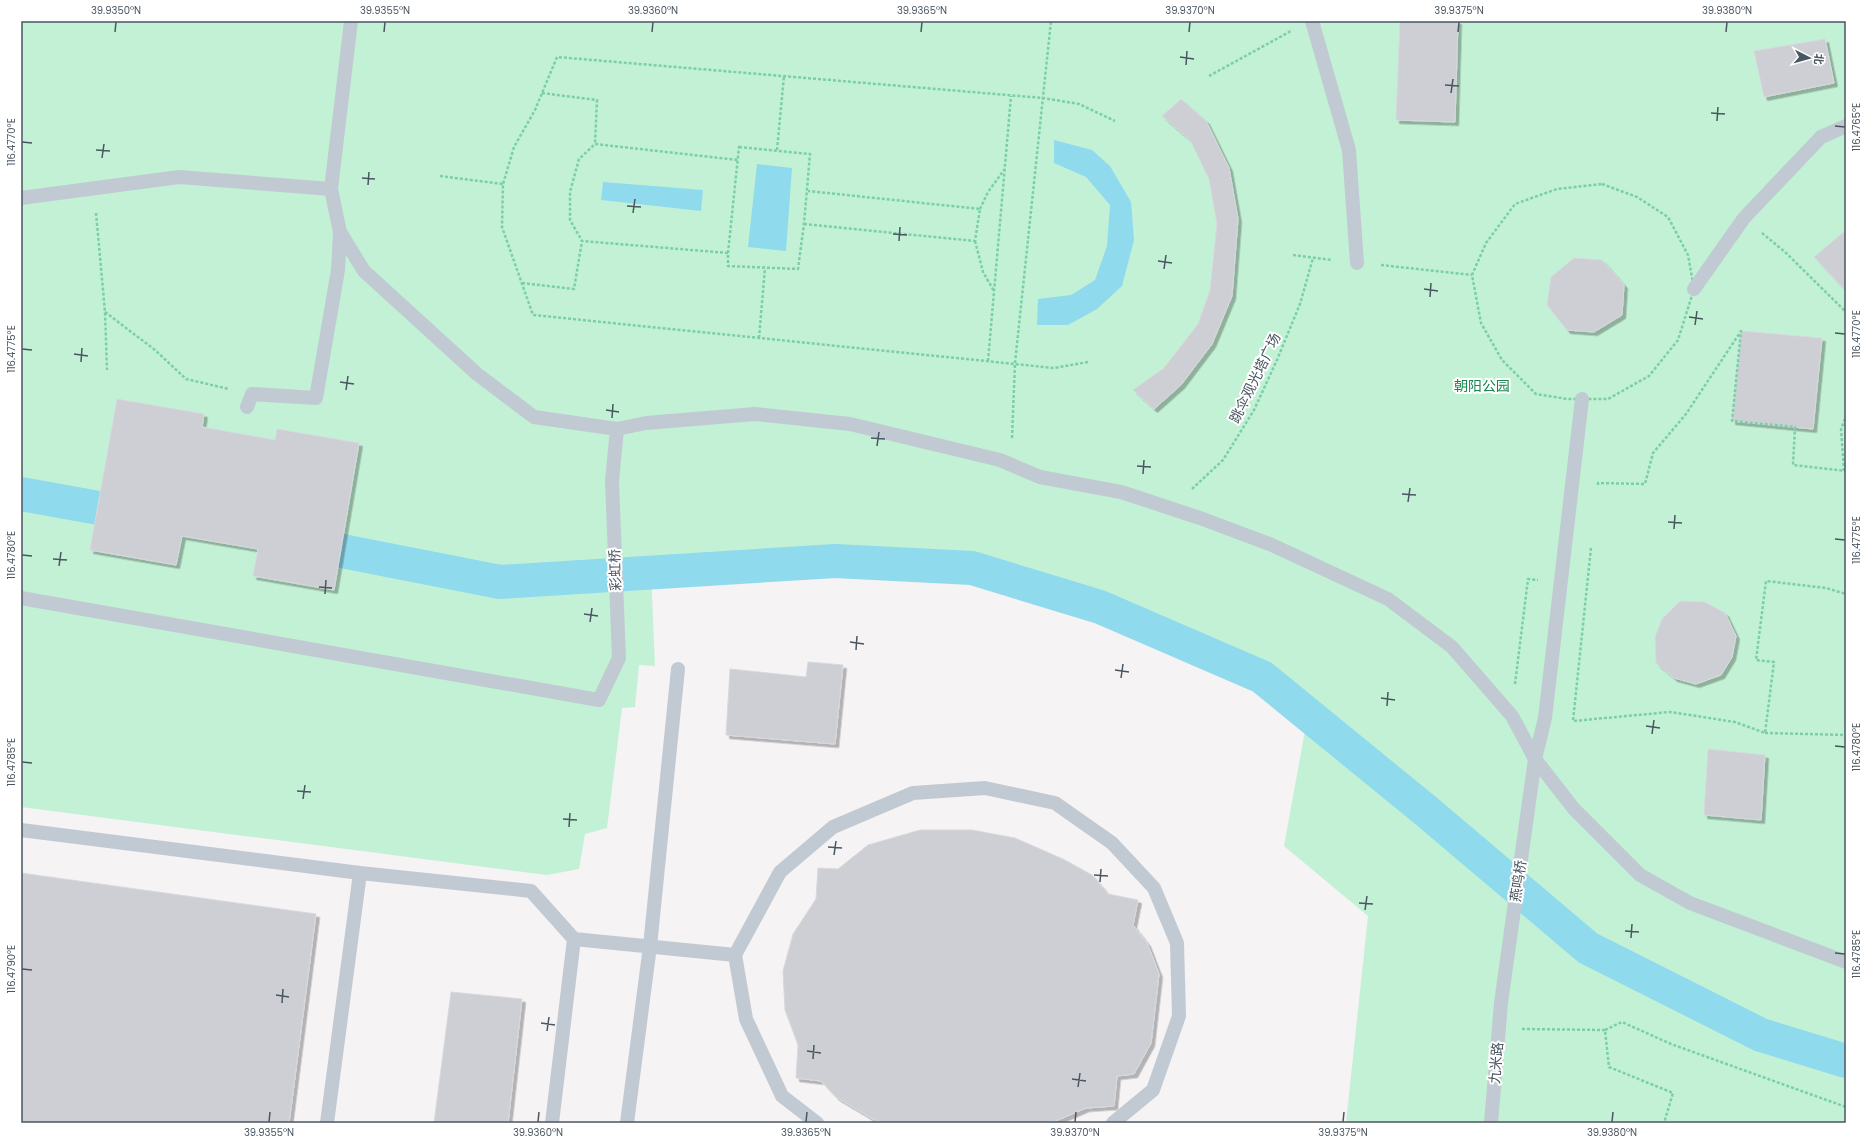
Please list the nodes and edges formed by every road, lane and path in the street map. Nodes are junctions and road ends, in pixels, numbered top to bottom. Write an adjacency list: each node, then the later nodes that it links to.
1 (351, 21): 19 (lane)
2 (1051, 21): 9 (path)
3 (1312, 21): 30 (lane)
4 (1296, 28): 6 (path)
5 (784, 76): 7 (path); 8 (path); 13 (path)
6 (1209, 76)
7 (542, 93): 12 (path); 17 (path)
8 (1011, 96): 9 (path); 15 (path)
9 (1043, 98): 10 (path); 40 (path)
10 (1116, 121)
11 (1846, 126): 23 (lane)
12 (595, 144): 14 (path); 26 (path)
13 (777, 150): 14 (path); 20 (path)
14 (738, 160): 28 (path)
15 (1005, 169): 22 (path); 34 (path)
16 (440, 176): 17 (path)
17 (503, 184): 32 (path)
18 (94, 188): 19 (lane); 21 (lane); 35 (path)
19 (331, 189): 25 (lane)
20 (808, 191): 22 (path); 24 (path)
21 (21, 198)
22 (980, 209): 27 (path)
23 (1744, 218): 33 (lane); 36 (path)
24 (804, 224): 27 (path); 31 (path)
25 (340, 232): 43 (lane); 45 (lane)
26 (582, 241): 28 (path); 32 (path)
27 (975, 241): 34 (path)
28 (728, 254): 31 (path)
29 (1313, 258): 49 (path, 跳伞观光塔广场)
30 (1357, 262)
31 (764, 268): 37 (path)
32 (522, 283): 37 (path)
33 (1694, 289): 42 (path); 42 (path)
34 (994, 292): 38 (path)
35 (105, 312): 41 (path); 43 (path)
36 (1846, 312)
37 (759, 338): 38 (path)
38 (988, 361): 40 (path)
39 (1088, 362): 40 (path)
40 (1015, 364): 46 (path)
41 (107, 370)
42 (1582, 399): 56 (lane, 燕鸣桥)
43 (250, 401)
44 (1846, 416): 47 (path)
45 (617, 430): 46 (lane); 52 (lane, 彩虹桥)
46 (1000, 460): 49 (lane)
47 (1845, 471): 48 (path)
48 (1597, 491)
49 (1171, 509): 56 (lane)
50 (1591, 546): 54 (path)
51 (1846, 594): 54 (path)
52 (21, 598)
53 (678, 669): 60 (lane)
54 (1765, 733): 55 (path)
55 (1846, 735)
56 (1535, 759): 62 (lane); 63 (lane, 燕鸣桥)
57 (21, 830): 58 (lane)
58 (360, 873): 59 (lane); 67 (lane)
59 (574, 939): 60 (lane); 68 (lane)
60 (650, 946): 61 (lane); 69 (lane)
61 (735, 955): 70 (lane); 71 (lane)
62 (1846, 962)
63 (1501, 1003): 72 (lane, 九米路)
64 (1605, 1030): 65 (path); 66 (path); 73 (path)
65 (1520, 1037)
66 (1846, 1107)
67 (327, 1123)
68 (552, 1123)
69 (627, 1123)
70 (817, 1123)
71 (1113, 1123)
72 (1491, 1123)
73 (1664, 1123)

